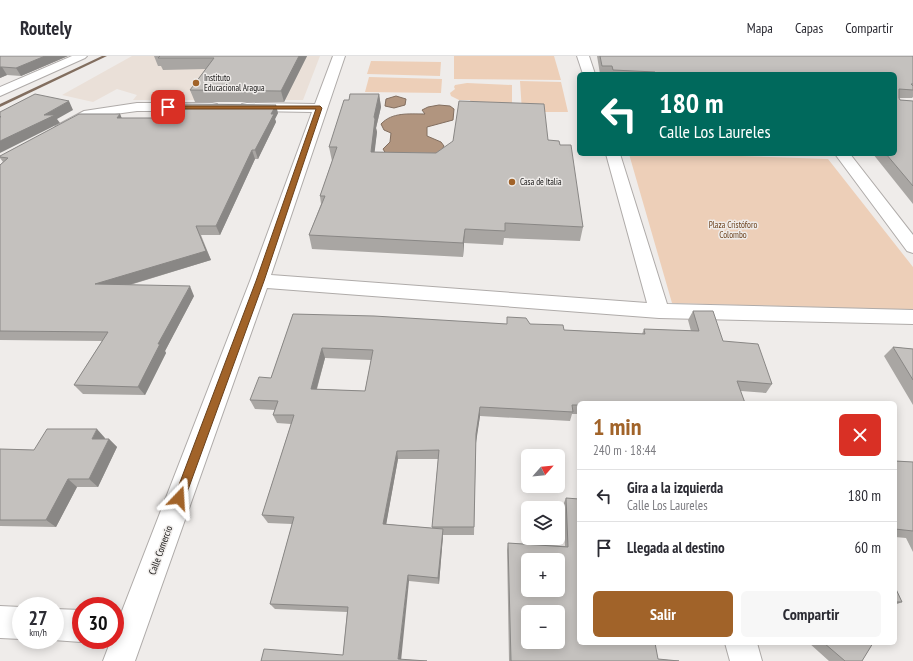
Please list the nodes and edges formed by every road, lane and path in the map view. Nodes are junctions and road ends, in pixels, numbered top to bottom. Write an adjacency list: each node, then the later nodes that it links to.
1 (81, 56): 6 (street)
2 (340, 56): 10 (street, Calle Comercio)
3 (583, 56): 4 (street)
4 (588, 72)
5 (0, 79): 6 (street)
6 (22, 82): 7 (street)
7 (0, 92)
8 (221, 107): 11 (street)
9 (236, 107): 10 (street)
10 (320, 108): 15 (street, Calle Comercio)
11 (48, 136)
12 (615, 156): 16 (street)
13 (844, 156): 14 (street)
14 (913, 247)
15 (260, 281): 16 (street); 20 (street, Calle Comercio)
16 (659, 311): 17 (street)
17 (913, 317)
18 (0, 622): 19 (street)
19 (12, 623)
20 (124, 625)
21 (742, 645): 24 (street)
22 (120, 649): 23 (street, Calle Comercio)
23 (119, 661)
24 (746, 661)

